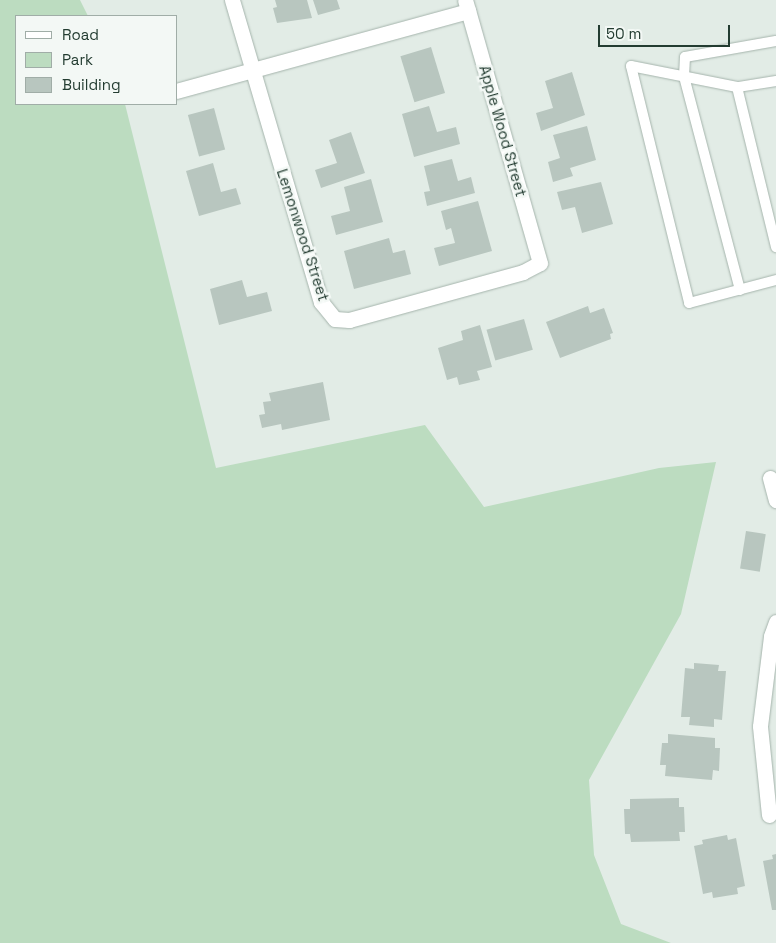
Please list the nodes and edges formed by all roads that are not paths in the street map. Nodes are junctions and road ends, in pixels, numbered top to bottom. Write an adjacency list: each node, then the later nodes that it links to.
1 (232, 0): 4 (street, Lemonwood Street)
2 (467, 6): 4 (street); 10 (street, Apple Wood Street)
3 (776, 41): 5 (lane)
4 (252, 70): 8 (street); 10 (street, Lemonwood Street)
5 (684, 76): 7 (lane); 12 (lane); 12 (lane)
6 (776, 82): 7 (lane)
7 (737, 87): 9 (lane)
8 (178, 90)
9 (776, 247)
10 (540, 263)
11 (776, 280): 12 (lane)
12 (740, 290)
13 (770, 478): 14 (street)
14 (776, 500)
15 (776, 622): 16 (street)
16 (769, 815)

